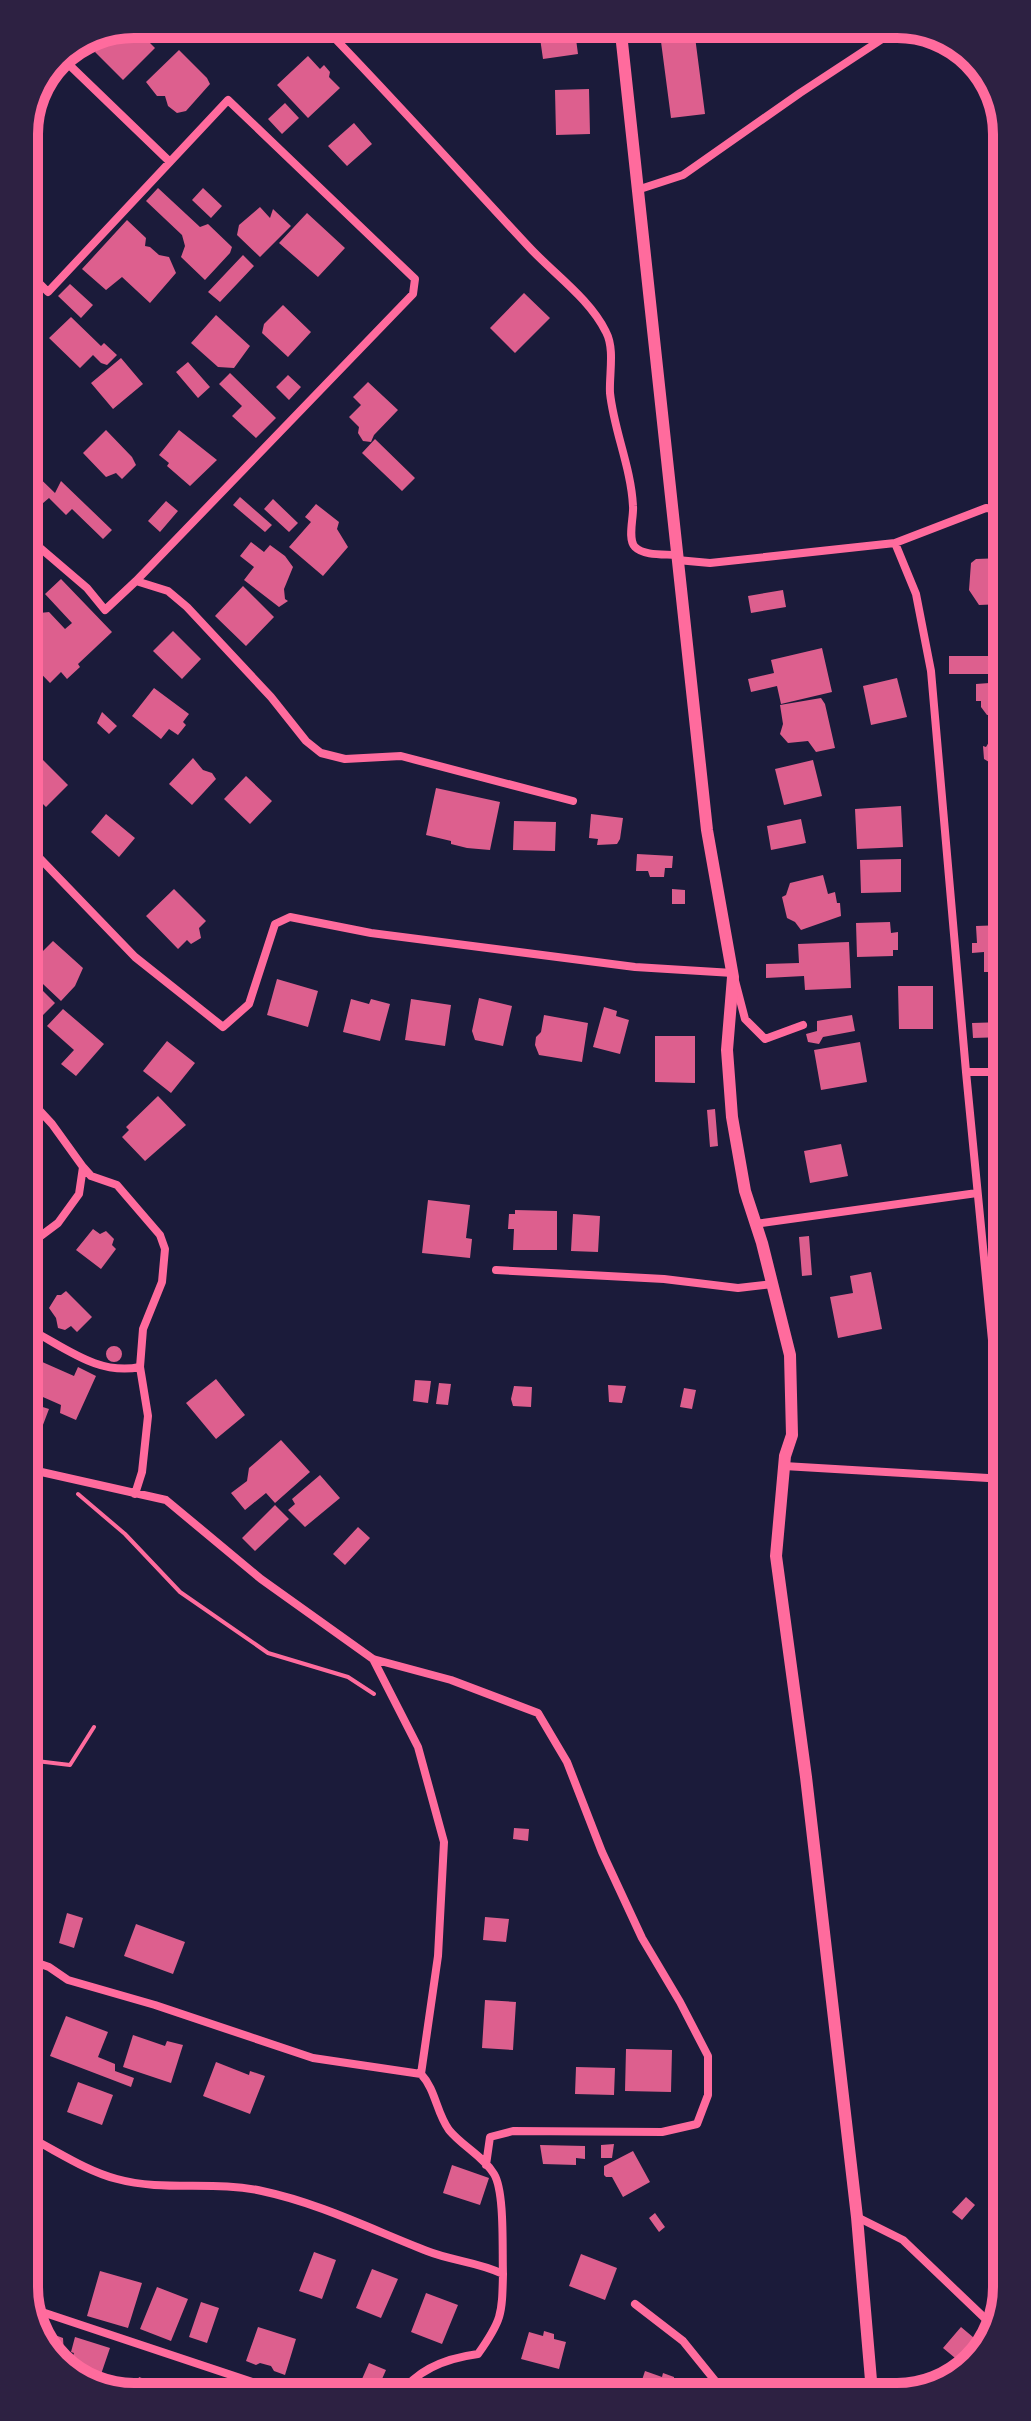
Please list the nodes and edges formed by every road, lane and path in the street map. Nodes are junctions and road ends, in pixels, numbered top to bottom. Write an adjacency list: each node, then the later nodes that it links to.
1 (334, 38): 11 (street)
2 (621, 38): 6 (main road)
3 (884, 38): 6 (street)
4 (69, 64): 5 (street)
5 (170, 162): 7 (street); 12 (street)
6 (637, 190): 11 (main road)
7 (38, 282)
8 (993, 509): 9 (street)
9 (895, 543): 11 (street); 17 (street)
10 (38, 546): 12 (street)
11 (677, 558): 15 (main road)
12 (136, 581): 13 (street)
13 (573, 801)
14 (38, 856): 15 (street)
15 (733, 973): 16 (street); 22 (main road)
16 (803, 1025)
17 (966, 1072): 18 (street); 21 (street)
18 (993, 1072)
19 (38, 1109): 20 (street)
20 (83, 1167): 23 (street); 28 (street)
21 (977, 1193): 22 (street); 27 (street)
22 (755, 1224): 25 (main road)
23 (38, 1238)
24 (496, 1270): 25 (street)
25 (773, 1284): 29 (main road)
26 (38, 1335): 28 (street)
27 (993, 1355)
28 (140, 1367): 33 (street)
29 (784, 1466): 31 (street); 42 (main road)
30 (38, 1472): 32 (street)
31 (993, 1475)
32 (57, 1477): 33 (street); 35 (path)
33 (135, 1494): 34 (street)
34 (373, 1659): 35 (street); 41 (street)
35 (399, 1710): 39 (street)
36 (94, 1727): 37 (path)
37 (38, 1761)
38 (38, 1963): 39 (street)
39 (421, 2074): 41 (street)
40 (38, 2141): 43 (street)
41 (486, 2165): 43 (street)
42 (857, 2217): 46 (street); 50 (main road)
43 (503, 2274): 48 (street)
44 (635, 2304): 49 (street)
45 (41, 2312): 47 (street)
46 (987, 2320)
47 (255, 2383)
48 (408, 2383)
49 (717, 2383)
50 (871, 2383)

